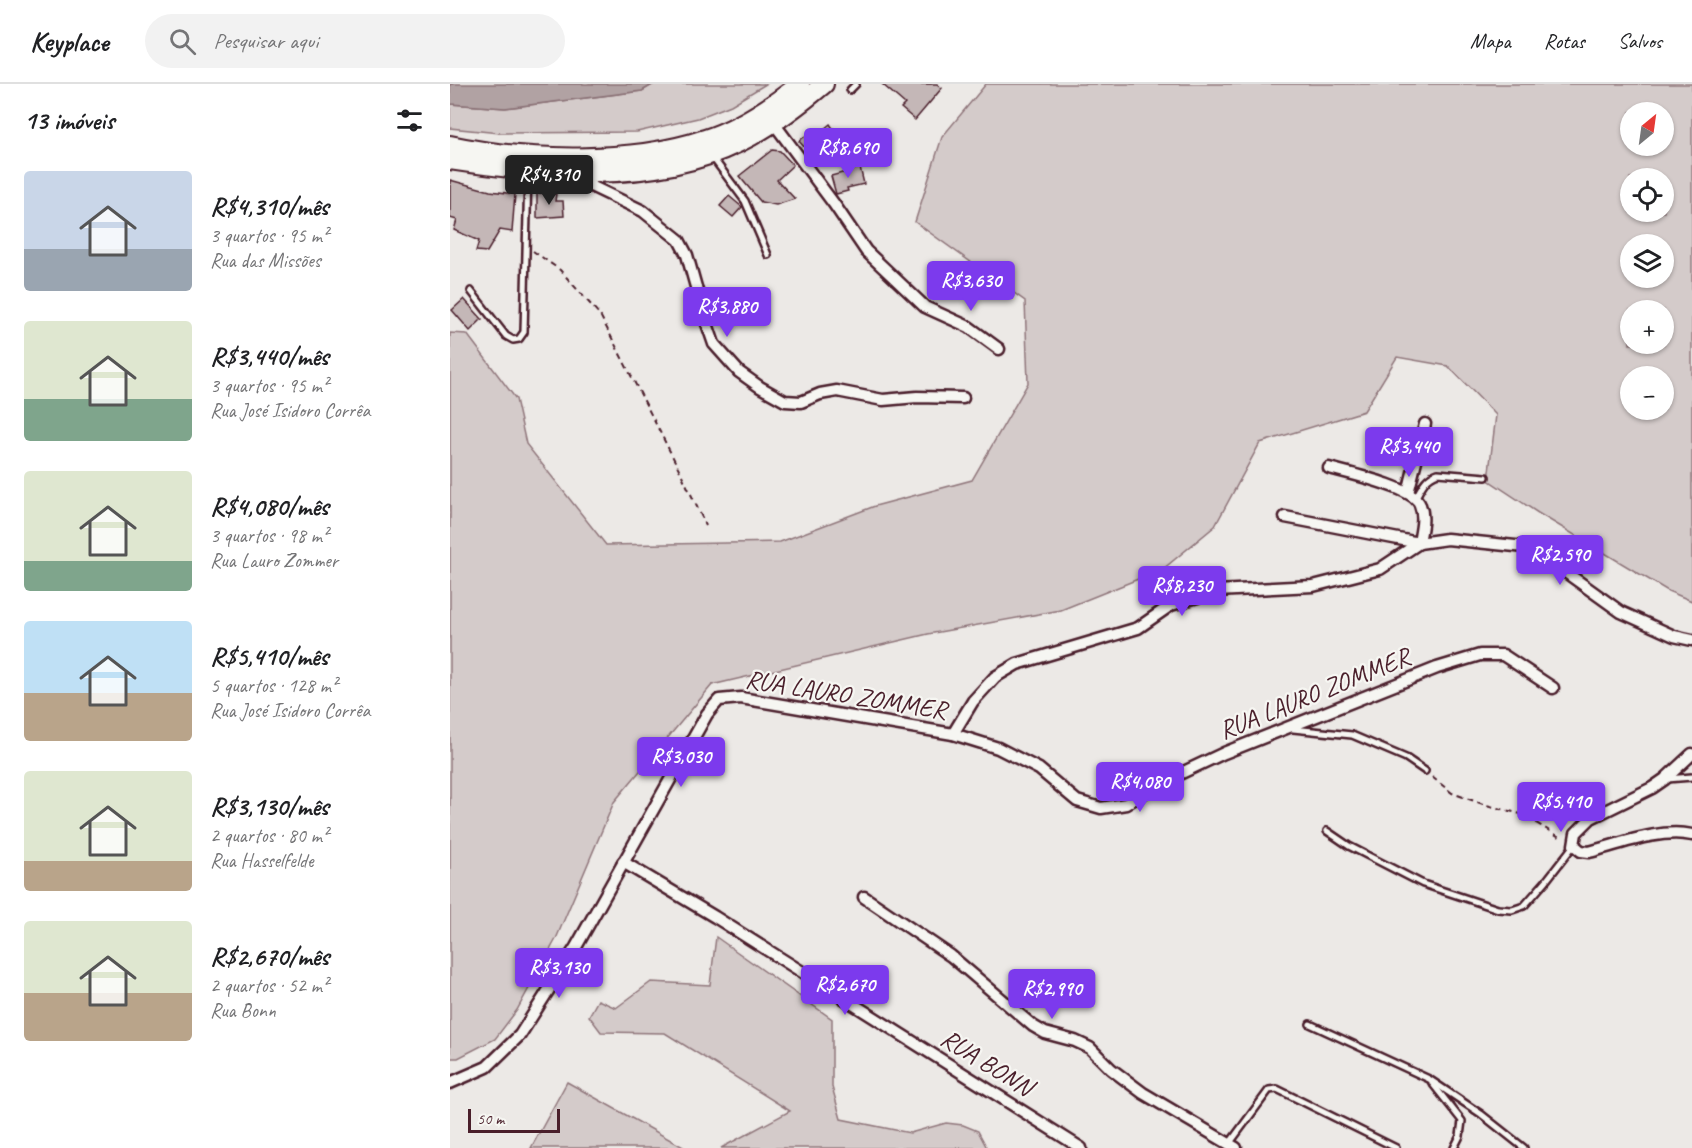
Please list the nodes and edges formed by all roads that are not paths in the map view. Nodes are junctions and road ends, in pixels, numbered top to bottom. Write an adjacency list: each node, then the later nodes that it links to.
1 (800, 84): 6 (main road)
2 (825, 84): 5 (main road)
3 (856, 84): 4 (lane)
4 (850, 90)
5 (773, 122): 7 (main road); 13 (street)
6 (450, 145)
7 (710, 154): 10 (main road); 11 (lane)
8 (450, 160): 9 (main road)
9 (528, 170): 10 (main road); 12 (lane)
10 (560, 171): 14 (street)
11 (768, 255)
12 (471, 291)
13 (999, 349)
14 (963, 398)
15 (1425, 424): 18 (street)
16 (1329, 468): 18 (street)
17 (1486, 477): 18 (lane)
18 (1412, 496): 20 (street)
19 (1285, 517): 20 (street)
20 (1419, 543): 21 (street); 24 (street)
21 (1692, 640)
22 (1553, 688): 23 (street, RUA LAURO ZOMMER)
23 (1288, 728): 24 (street, RUA LAURO ZOMMER); 26 (lane)
24 (953, 734): 32 (street, RUA LAURO ZOMMER)
25 (1692, 754): 28 (street)
26 (1425, 771)
27 (1692, 777): 28 (lane)
28 (1665, 779): 31 (street)
29 (1327, 831): 31 (lane)
30 (1692, 835): 31 (street)
31 (1574, 845)
32 (623, 862): 36 (street); 38 (street, RUA BONN)
33 (864, 897): 37 (street)
34 (1310, 1024): 35 (lane)
35 (1429, 1079): 40 (lane); 41 (lane)
36 (450, 1083)
37 (1232, 1146): 39 (lane)
38 (1081, 1148)
39 (1396, 1148)
40 (1454, 1148)
41 (1524, 1148)

